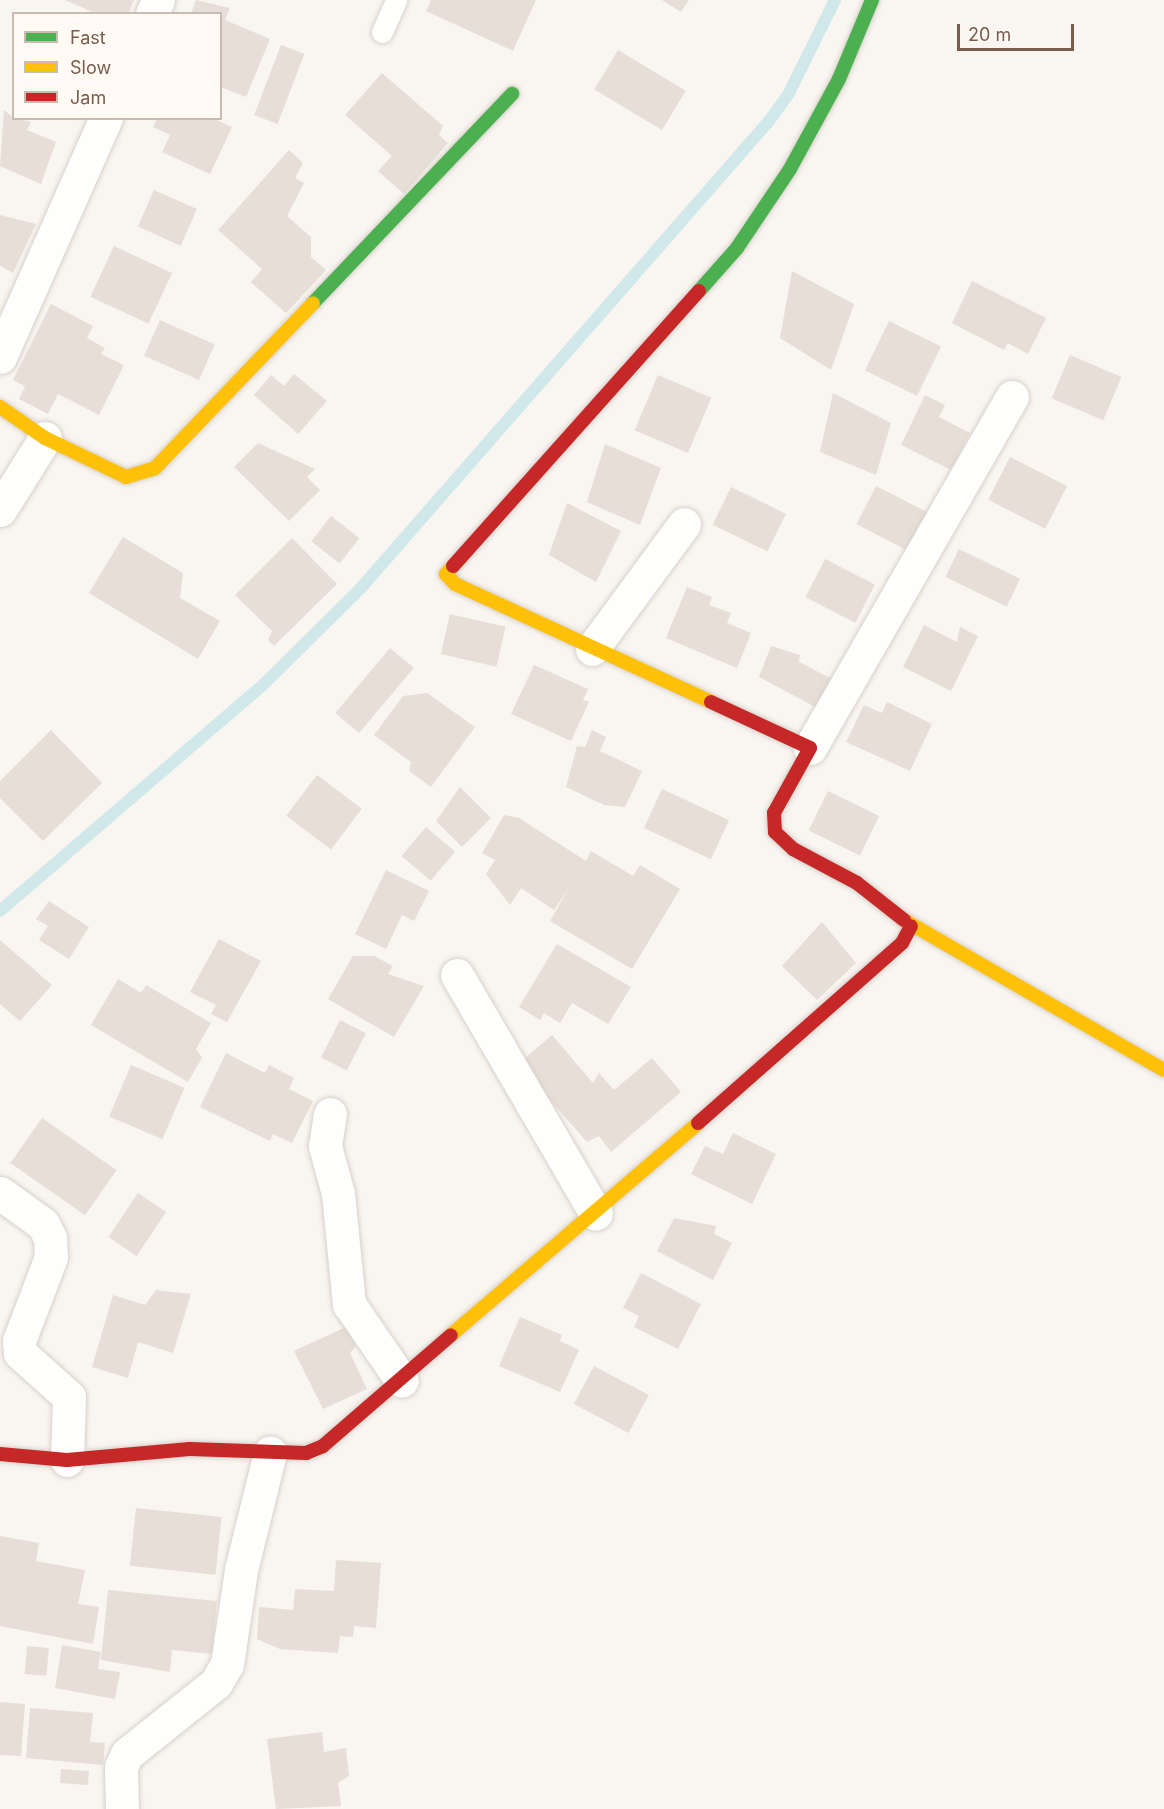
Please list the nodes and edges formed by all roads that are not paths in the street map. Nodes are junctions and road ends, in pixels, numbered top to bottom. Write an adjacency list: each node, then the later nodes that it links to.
1 (396, 0): 3 (lane)
2 (872, 0): 12 (street)
3 (382, 32)
4 (512, 94): 9 (street)
5 (105, 120): 6 (street)
6 (0, 357)
7 (1012, 397): 13 (street)
8 (0, 407): 9 (street)
9 (45, 438): 10 (street)
10 (0, 510)
11 (684, 524): 12 (street)
12 (592, 649): 13 (street)
13 (810, 748): 14 (street)
14 (911, 926): 16 (street); 19 (street)
15 (457, 975): 19 (street)
16 (1164, 1070)
17 (330, 1114): 20 (street)
18 (0, 1193): 23 (street)
19 (596, 1214): 20 (street)
20 (402, 1381): 21 (street)
21 (270, 1453): 23 (street); 24 (street)
22 (0, 1454): 23 (street)
23 (68, 1460)
24 (122, 1809)

